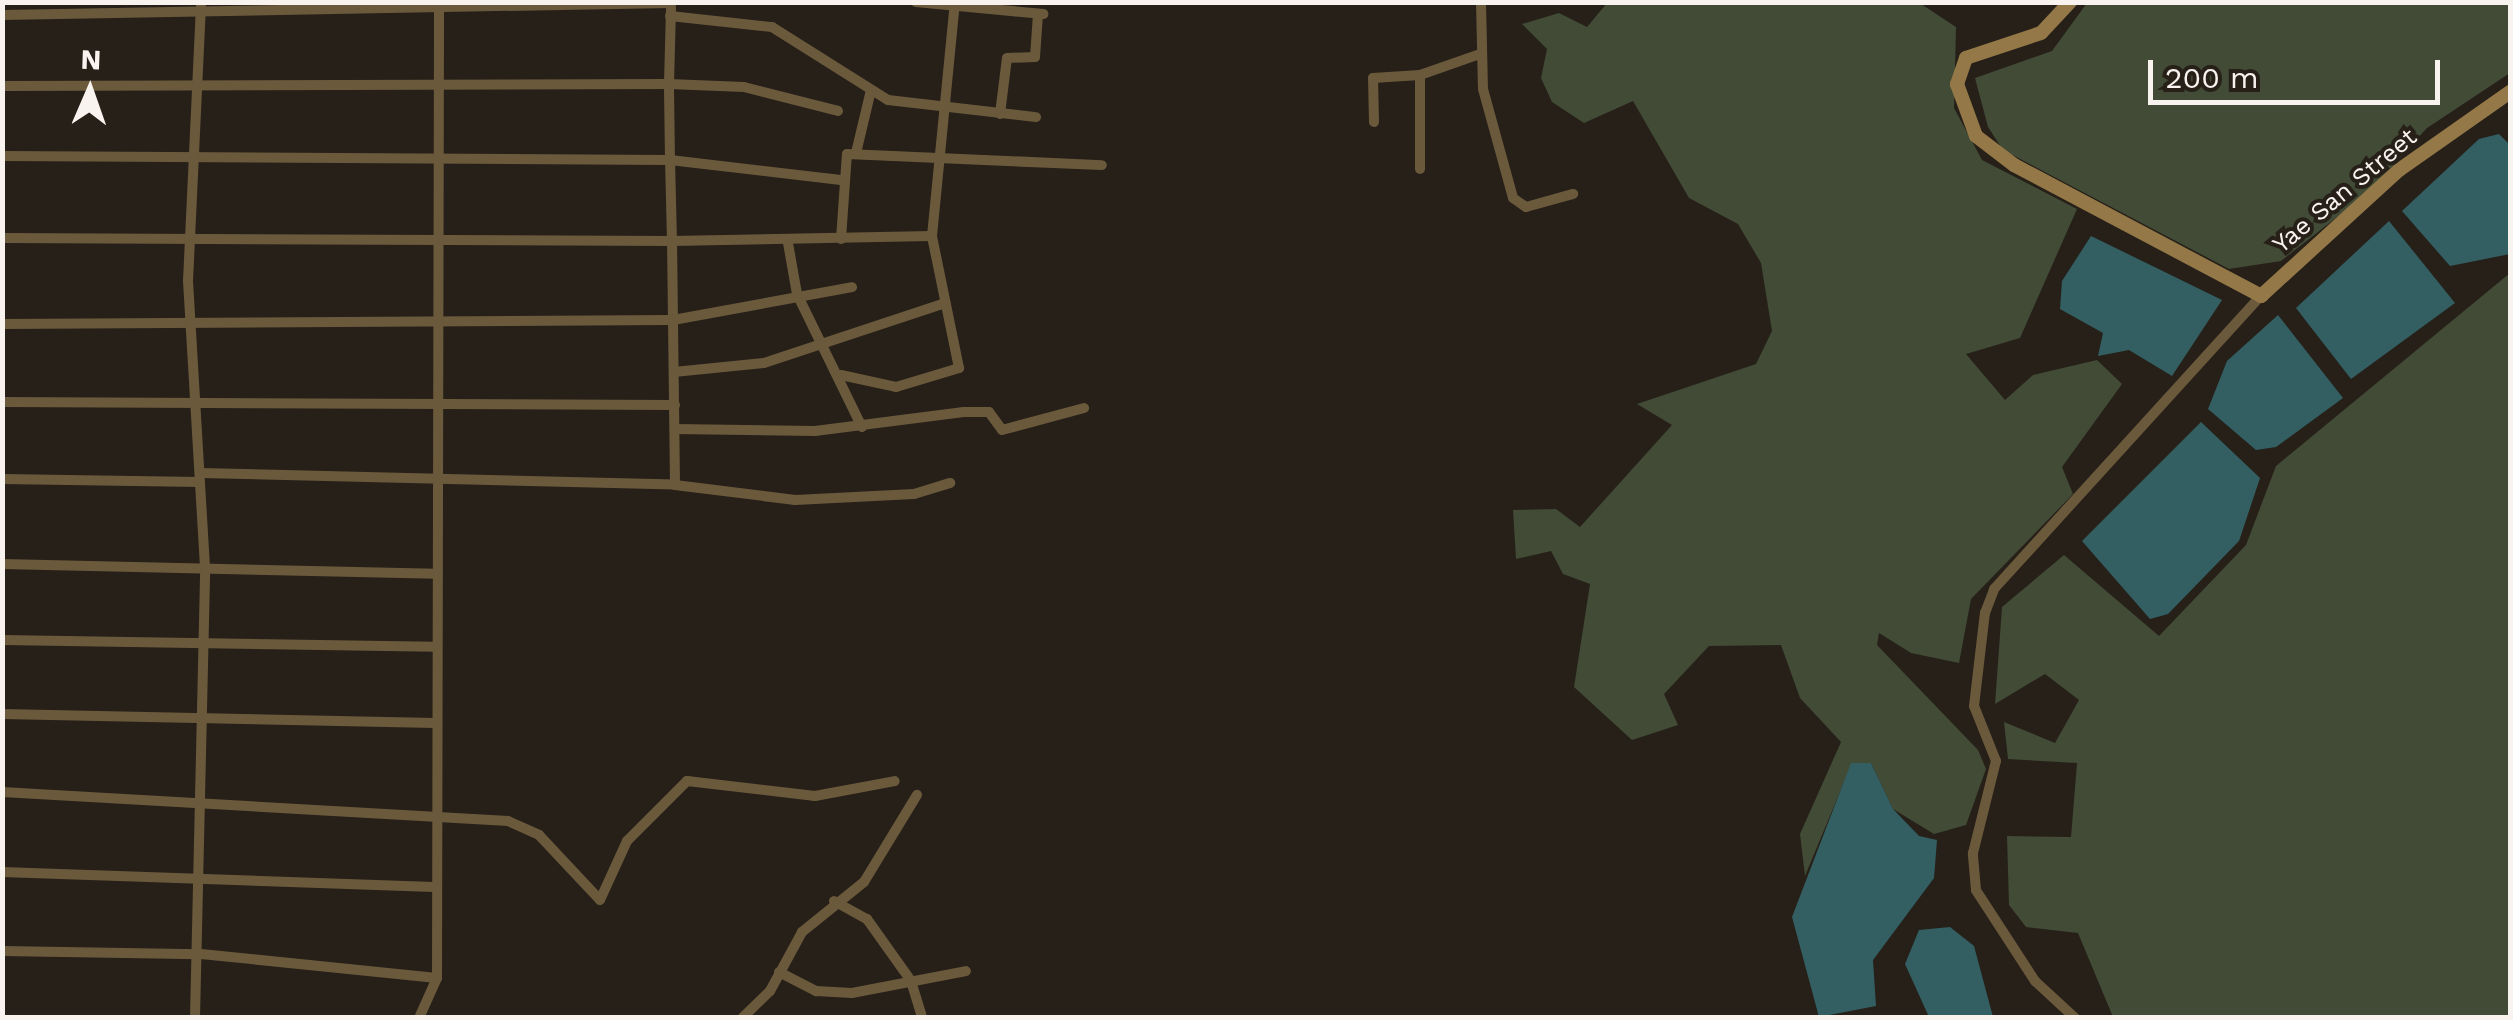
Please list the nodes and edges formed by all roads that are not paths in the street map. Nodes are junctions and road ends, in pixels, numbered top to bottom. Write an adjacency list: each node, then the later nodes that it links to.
1 (916, 2): 7 (street)
2 (1481, 2): 9 (street)
3 (2070, 2): 41 (main road)
4 (201, 6): 5 (street); 8 (street); 14 (street)
5 (439, 6): 6 (street); 13 (street)
6 (671, 9): 11 (street); 15 (street)
7 (954, 11): 17 (street); 19 (street)
8 (2, 16)
9 (1480, 54): 10 (street); 31 (street)
10 (1420, 75): 21 (street); 29 (street)
11 (669, 84): 13 (street); 18 (street); 25 (street)
12 (2, 86): 14 (street)
13 (439, 87): 14 (street); 27 (street)
14 (195, 89): 26 (street)
15 (871, 90): 17 (street); 22 (street)
16 (2510, 92): 41 (main road, Yae San Street)
17 (940, 109): 19 (street); 24 (street)
18 (838, 111)
19 (1000, 114): 20 (street)
20 (1036, 117)
21 (1374, 122)
22 (856, 153): 24 (street); 30 (street)
23 (2, 156): 26 (street)
24 (934, 159): 28 (street); 32 (street)
25 (670, 160): 27 (street); 30 (street); 36 (street)
26 (191, 162): 27 (street); 35 (street)
27 (438, 164): 38 (street)
28 (1102, 166)
29 (1420, 169)
30 (841, 180): 34 (street)
31 (1573, 194)
32 (932, 236): 34 (street); 42 (street)
33 (2, 238): 35 (street)
34 (841, 239): 37 (street)
35 (190, 240): 38 (street); 46 (street)
36 (672, 241): 37 (street); 38 (street); 43 (street)
37 (788, 243): 40 (street)
38 (436, 244): 44 (street)
39 (852, 287): 40 (street)
40 (797, 294): 43 (street); 47 (street)
41 (2261, 296): 90 (street)
42 (945, 303): 47 (street); 49 (street)
43 (673, 320): 44 (street); 48 (street)
44 (437, 322): 46 (street); 51 (street)
45 (2, 324): 46 (street)
46 (189, 324): 52 (street)
47 (823, 344): 48 (street); 49 (street)
48 (674, 372): 53 (street)
49 (840, 375): 55 (street)
50 (2, 402): 52 (street)
51 (437, 403): 52 (street); 53 (street); 59 (street)
52 (196, 405): 57 (street)
53 (675, 405): 56 (street)
54 (1084, 408): 55 (street)
55 (862, 427): 56 (street)
56 (675, 428): 61 (street)
57 (200, 478): 58 (street); 59 (street); 63 (street)
58 (2, 479)
59 (436, 480): 61 (street); 64 (street)
60 (950, 483): 61 (street)
61 (675, 485)
62 (2, 564): 63 (street)
63 (205, 567): 64 (street); 66 (street)
64 (436, 574): 67 (street)
65 (2, 640): 66 (street)
66 (202, 641): 67 (street); 69 (street)
67 (435, 647): 70 (street)
68 (2, 714): 69 (street)
69 (206, 717): 70 (street); 74 (street)
70 (435, 723): 75 (street)
71 (895, 781): 75 (street)
72 (2, 792): 74 (street)
73 (917, 795): 79 (street)
74 (203, 802): 75 (street); 77 (street)
75 (434, 814): 78 (street)
76 (2, 872): 77 (street)
77 (200, 875): 78 (street); 81 (street)
78 (434, 886): 84 (street)
79 (834, 900): 83 (street); 85 (street)
80 (2, 950): 81 (street)
81 (201, 954): 84 (street); 86 (street)
82 (966, 971): 85 (street)
83 (779, 972): 85 (street); 88 (street)
84 (437, 978): 87 (street)
85 (911, 981): 89 (street)
86 (194, 1018)
87 (419, 1018)
88 (742, 1018)
89 (922, 1018)
90 (2075, 1018)

